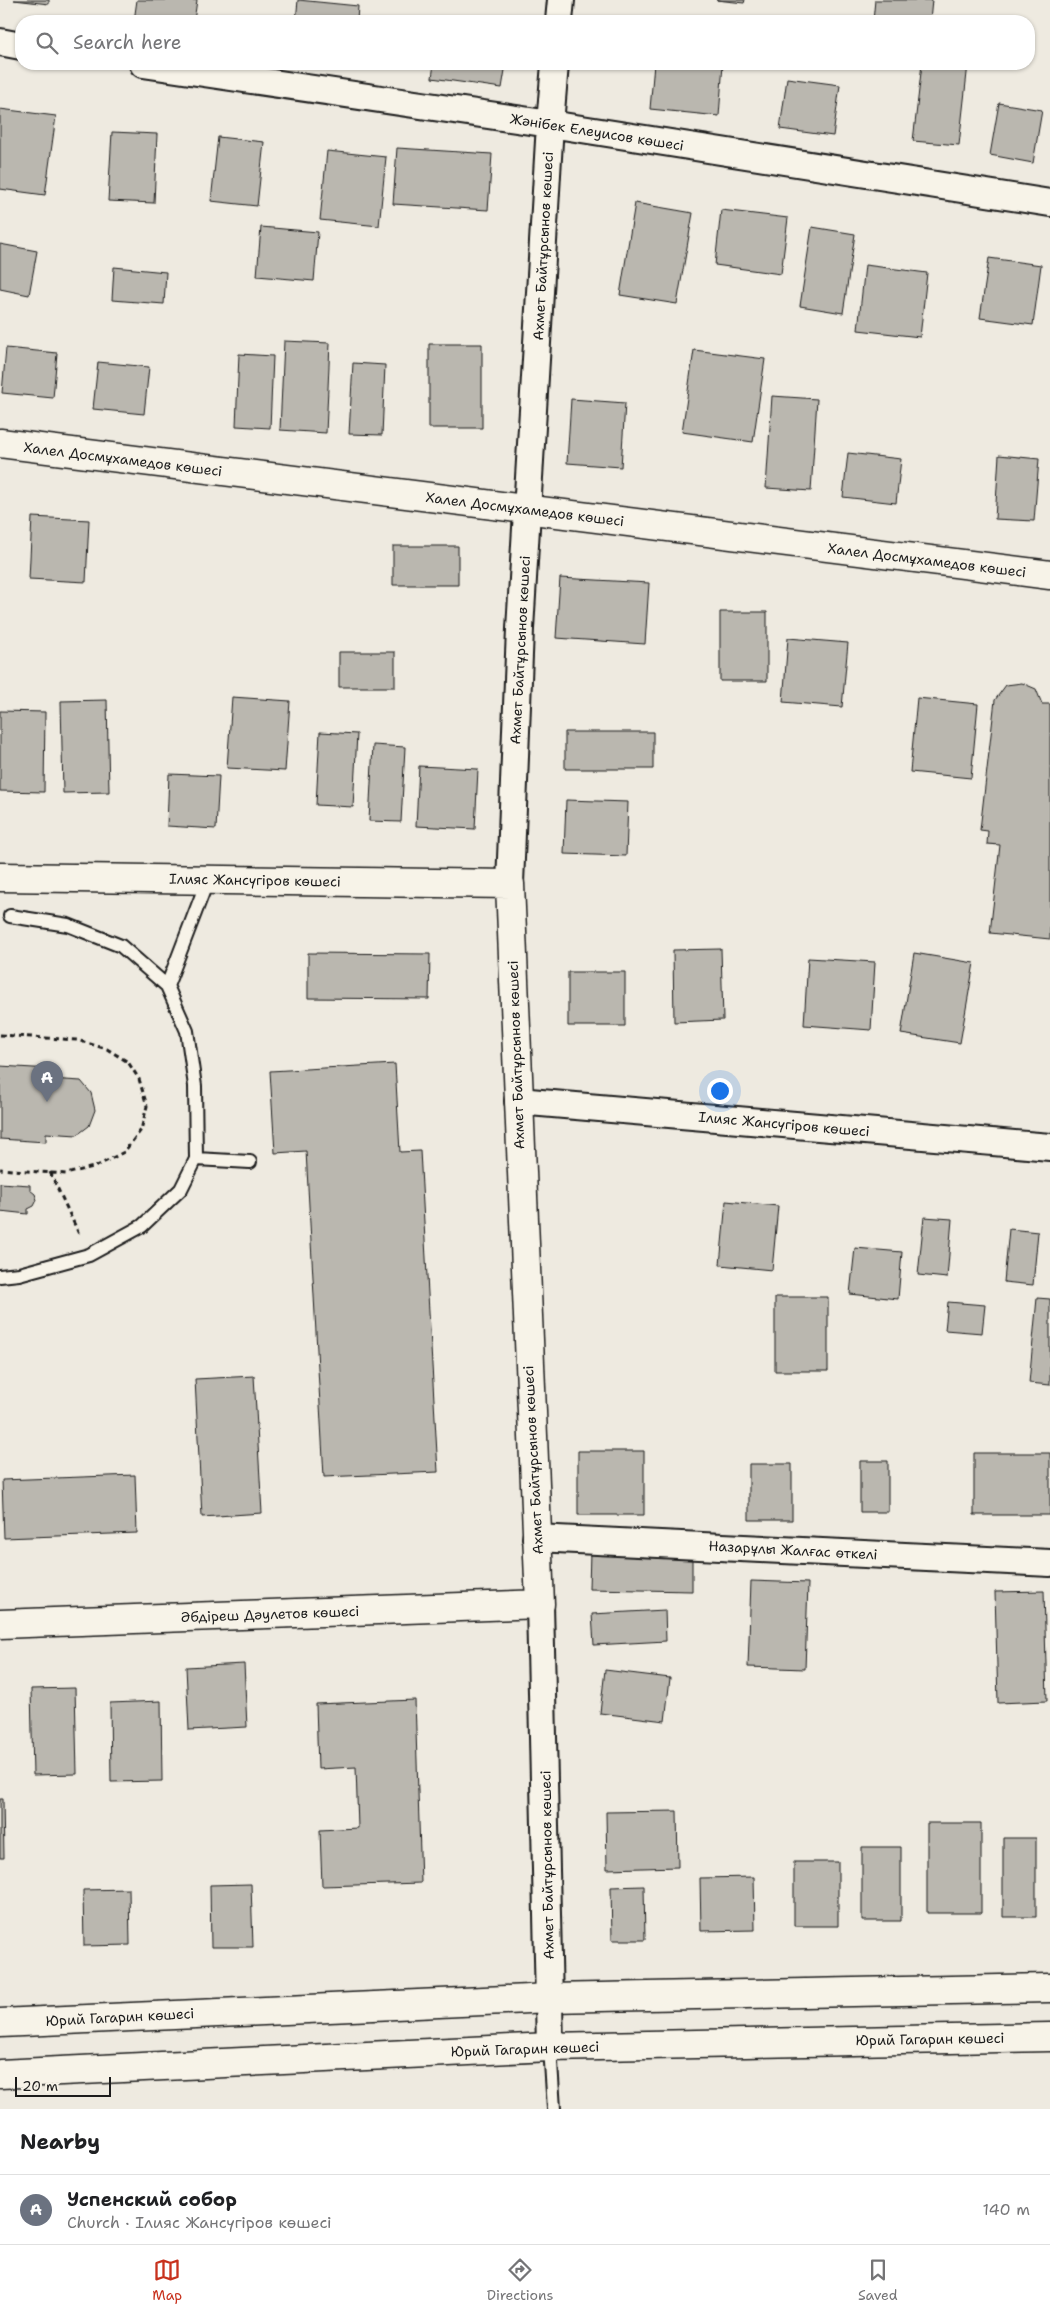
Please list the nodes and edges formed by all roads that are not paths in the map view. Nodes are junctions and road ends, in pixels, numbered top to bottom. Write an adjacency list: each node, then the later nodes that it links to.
1 (561, 0): 2 (street)
2 (560, 15)
3 (0, 42): 4 (street)
4 (15, 45)
5 (185, 70): 7 (street, Жәнібек Елеуисов көшесі)
6 (554, 70): 7 (street, Ахмет Байтұрсынов көшесі)
7 (550, 124): 8 (street, Жәнібек Елеуисов көшесі); 10 (street, Ахмет Байтұрсынов көшесі)
8 (1050, 203)
9 (0, 443): 10 (street, Халел Досмұхамедов көшесі)
10 (527, 510): 11 (street, Халел Досмұхамедов көшесі); 14 (street, Ахмет Байтұрсынов көшесі)
11 (1050, 575)
12 (0, 877): 13 (street, Ілияс Жансүгіров көшесі)
13 (208, 879): 14 (street, Ілияс Жансүгіров көшесі); 16 (lane)
14 (510, 884): 17 (street, Ахмет Байтұрсынов көшесі)
15 (10, 916): 16 (lane)
16 (167, 986): 19 (lane)
17 (518, 1101): 18 (street, Ілияс Жансүгіров көшесі); 22 (street, Ахмет Байтұрсынов көшесі)
18 (1050, 1147)
19 (196, 1160): 20 (lane); 21 (lane)
20 (250, 1162)
21 (0, 1276)
22 (536, 1538): 23 (street, Назарұлы Жалғас өткелі); 24 (street, Ахмет Байтұрсынов көшесі)
23 (1050, 1562)
24 (540, 1604): 25 (street, Әбдіреш Дәулетов көшесі); 27 (street, Ахмет Байтұрсынов көшесі)
25 (0, 1624)
26 (1050, 1988): 27 (street, Юрий Гагарин көшесі)
27 (550, 1998): 28 (street, Юрий Гагарин көшесі); 30 (street, Ахмет Байтұрсынов көшесі)
28 (0, 2023)
29 (1050, 2037): 30 (street, Юрий Гагарин көшесі)
30 (550, 2047): 31 (street, Юрий Гагарин көшесі); 32 (lane)
31 (0, 2074)
32 (554, 2109)

